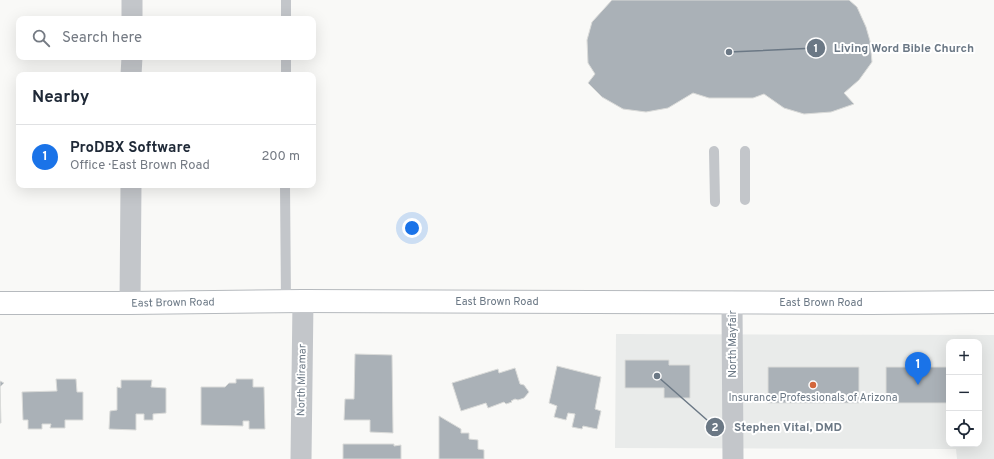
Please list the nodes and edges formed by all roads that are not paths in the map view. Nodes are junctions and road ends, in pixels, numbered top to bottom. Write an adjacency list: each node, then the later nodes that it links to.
1 (132, 0): 3 (street)
2 (286, 0): 4 (lane)
3 (132, 16)
4 (286, 16)
5 (132, 60): 7 (street)
6 (286, 60): 8 (lane)
7 (132, 72)
8 (286, 72)
9 (714, 151): 14 (lane)
10 (745, 151): 13 (lane)
11 (131, 188): 19 (street)
12 (285, 188): 15 (lane)
13 (746, 200)
14 (715, 202)
15 (294, 302): 16 (main road, East Brown Road); 19 (main road, East Brown Road); 20 (street, North Miramar)
16 (732, 302): 17 (main road, East Brown Road); 21 (street, North Mayfair)
17 (994, 302)
18 (0, 303): 19 (main road, East Brown Road)
19 (130, 303)
20 (301, 459)
21 (733, 459)

